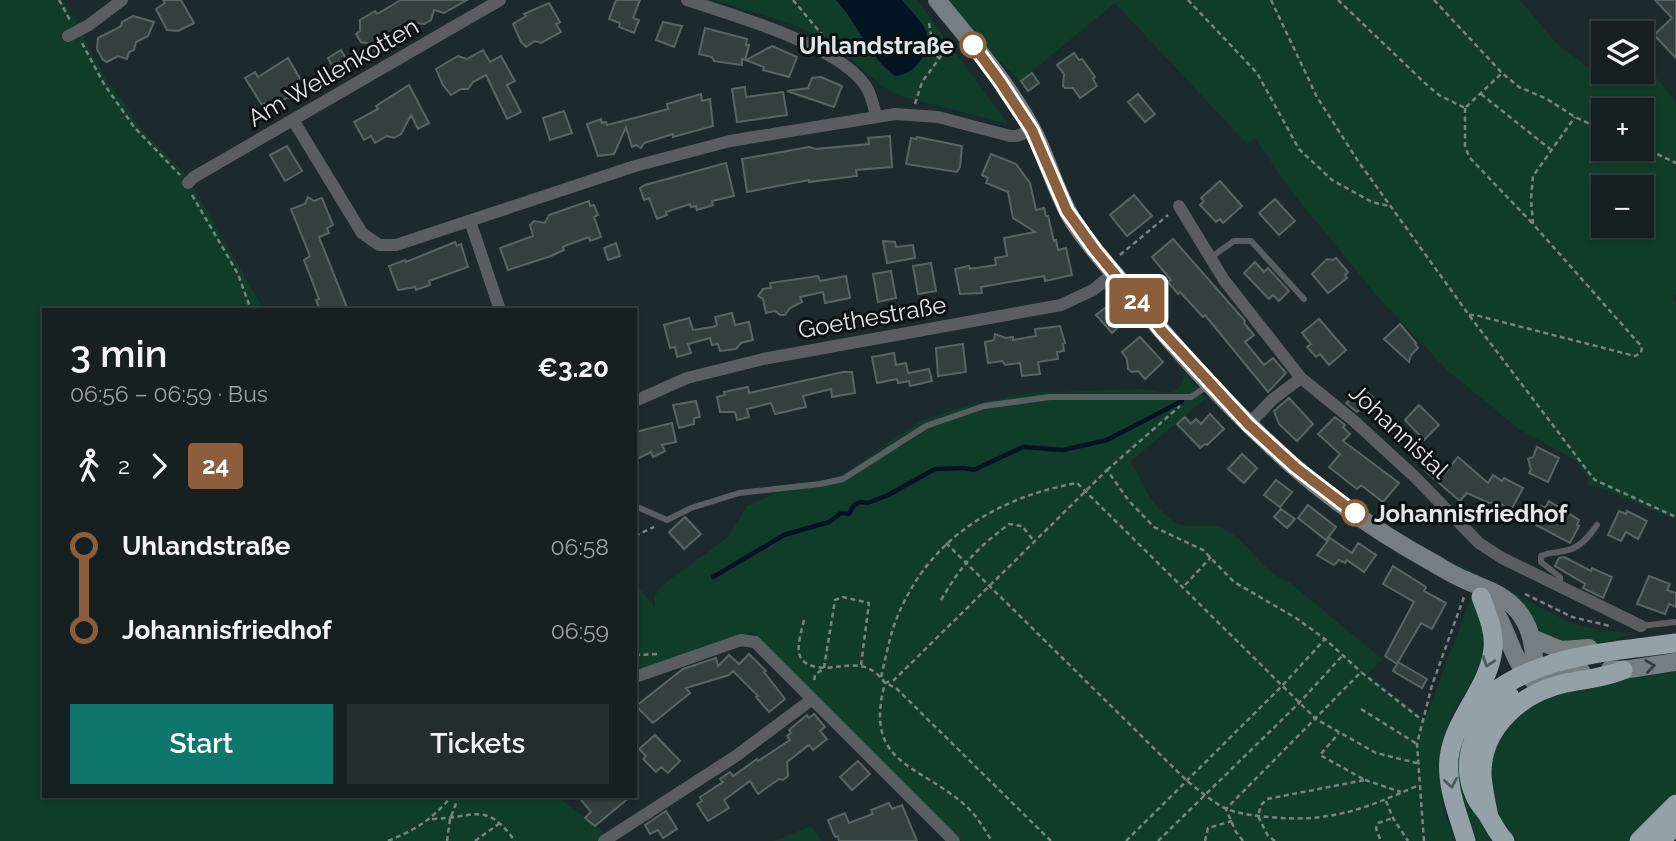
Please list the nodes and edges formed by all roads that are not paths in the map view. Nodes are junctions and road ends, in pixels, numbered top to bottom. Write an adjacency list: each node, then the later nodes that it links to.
1 (122, 0): 5 (street)
2 (500, 0): 7 (street, Am Wellenkotten)
3 (687, 0): 6 (street)
4 (937, 0): 8 (main road)
5 (72, 34)
6 (876, 116): 8 (street); 11 (street)
7 (293, 120): 9 (street, Am Wellenkotten); 11 (street)
8 (1032, 130): 13 (main road)
9 (188, 183)
10 (1179, 206): 12 (street, Johannistal)
11 (470, 221): 15 (street)
12 (1210, 258): 14 (lane); 16 (street, Johannistal)
13 (1114, 267): 17 (main road); 18 (street, Goethestraße)
14 (1304, 299)
15 (499, 308)
16 (1301, 378): 19 (street); 23 (street, Johannistal)
17 (1210, 384): 19 (main road); 20 (lane)
18 (637, 400)
19 (1249, 425): 22 (main road)
20 (637, 507)
21 (1597, 525): 23 (lane)
22 (1465, 580): 24 (main road); 28 (main road)
23 (1560, 587): 26 (street, Johannistal)
24 (1481, 597): 32 (main road); 35 (highway, one-way to 35)
25 (1676, 622): 26 (lane)
26 (1642, 626)
27 (1676, 635): 28 (main road)
28 (1532, 638): 32 (main road)
29 (1676, 643): 32 (highway)
30 (1676, 662): 31 (main road, one-way to 30)
31 (1623, 670): 32 (main road); 37 (highway)
32 (1531, 673): 35 (highway); 37 (highway)
33 (637, 676): 34 (street)
34 (811, 700): 39 (street); 40 (street)
35 (1459, 725): 41 (highway, one-way to 41)
36 (1676, 804): 43 (highway)
37 (1489, 817): 42 (highway)
38 (1676, 824): 44 (highway)
39 (604, 841)
40 (954, 841)
41 (1466, 841)
42 (1505, 841)
43 (1639, 841)
44 (1661, 841)

